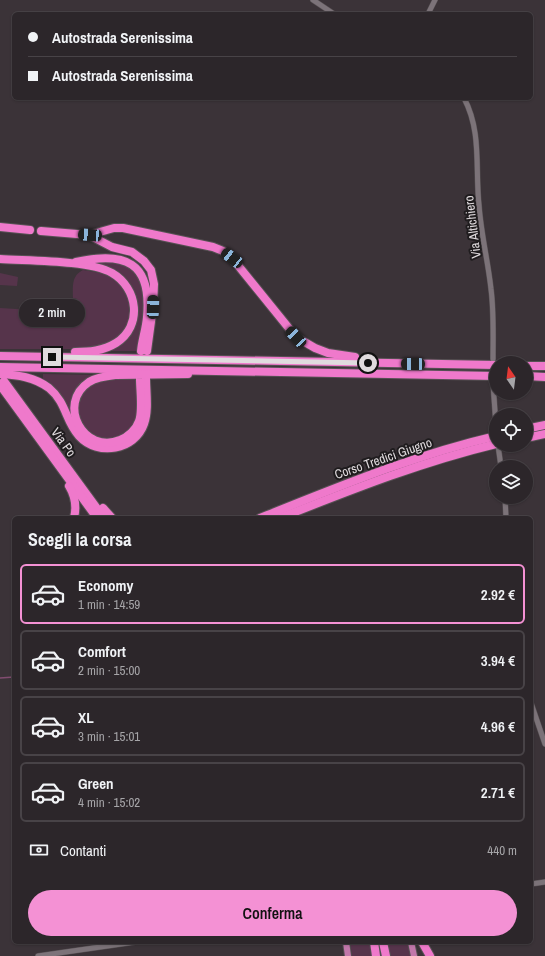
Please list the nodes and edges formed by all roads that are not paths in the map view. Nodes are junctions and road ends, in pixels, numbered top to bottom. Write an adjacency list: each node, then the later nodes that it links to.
1 (313, 0): 3 (street)
2 (435, 0): 4 (street)
3 (331, 12)
4 (429, 12)
5 (465, 100): 14 (street, Via Altichiero)
6 (2, 227): 7 (highway)
7 (30, 230)
8 (41, 231): 9 (highway)
9 (90, 235): 11 (highway); 16 (highway)
10 (2, 258): 11 (highway)
11 (69, 264): 13 (highway)
12 (0, 356): 13 (highway)
13 (36, 356): 16 (highway)
14 (494, 356)
15 (489, 360): 16 (highway)
16 (400, 363)
17 (533, 366): 18 (highway)
18 (545, 366)
19 (0, 367): 20 (highway)
20 (220, 371): 23 (highway); 24 (highway)
21 (533, 376): 22 (highway)
22 (545, 377)
23 (2, 380): 25 (highway, Via Po); 32 (highway, Via Po)
24 (489, 380)
25 (18, 409): 36 (highway); 37 (highway, Via Po)
26 (545, 425): 27 (highway)
27 (533, 428)
28 (545, 434): 29 (highway)
29 (533, 437)
30 (489, 438): 35 (highway, Corso Tredici Giugno)
31 (489, 447): 33 (highway, Corso Tredici Giugno)
32 (68, 468): 38 (highway, Via Po); 39 (highway)
33 (316, 504): 35 (highway); 41 (highway)
34 (505, 504): 42 (street)
35 (280, 514): 40 (highway)
36 (74, 516)
37 (96, 516)
38 (103, 516)
39 (110, 516)
40 (270, 516)
41 (290, 516)
42 (506, 516)
43 (533, 709): 44 (street)
44 (545, 744)
45 (545, 882): 46 (street)
46 (533, 884)
47 (121, 944): 53 (street)
48 (346, 944): 54 (main road)
49 (374, 944): 55 (highway)
50 (383, 944): 56 (highway)
51 (411, 944): 57 (main road)
52 (423, 944): 58 (highway)
53 (38, 956)
54 (348, 956)
55 (376, 956)
56 (386, 956)
57 (414, 956)
58 (430, 956)

